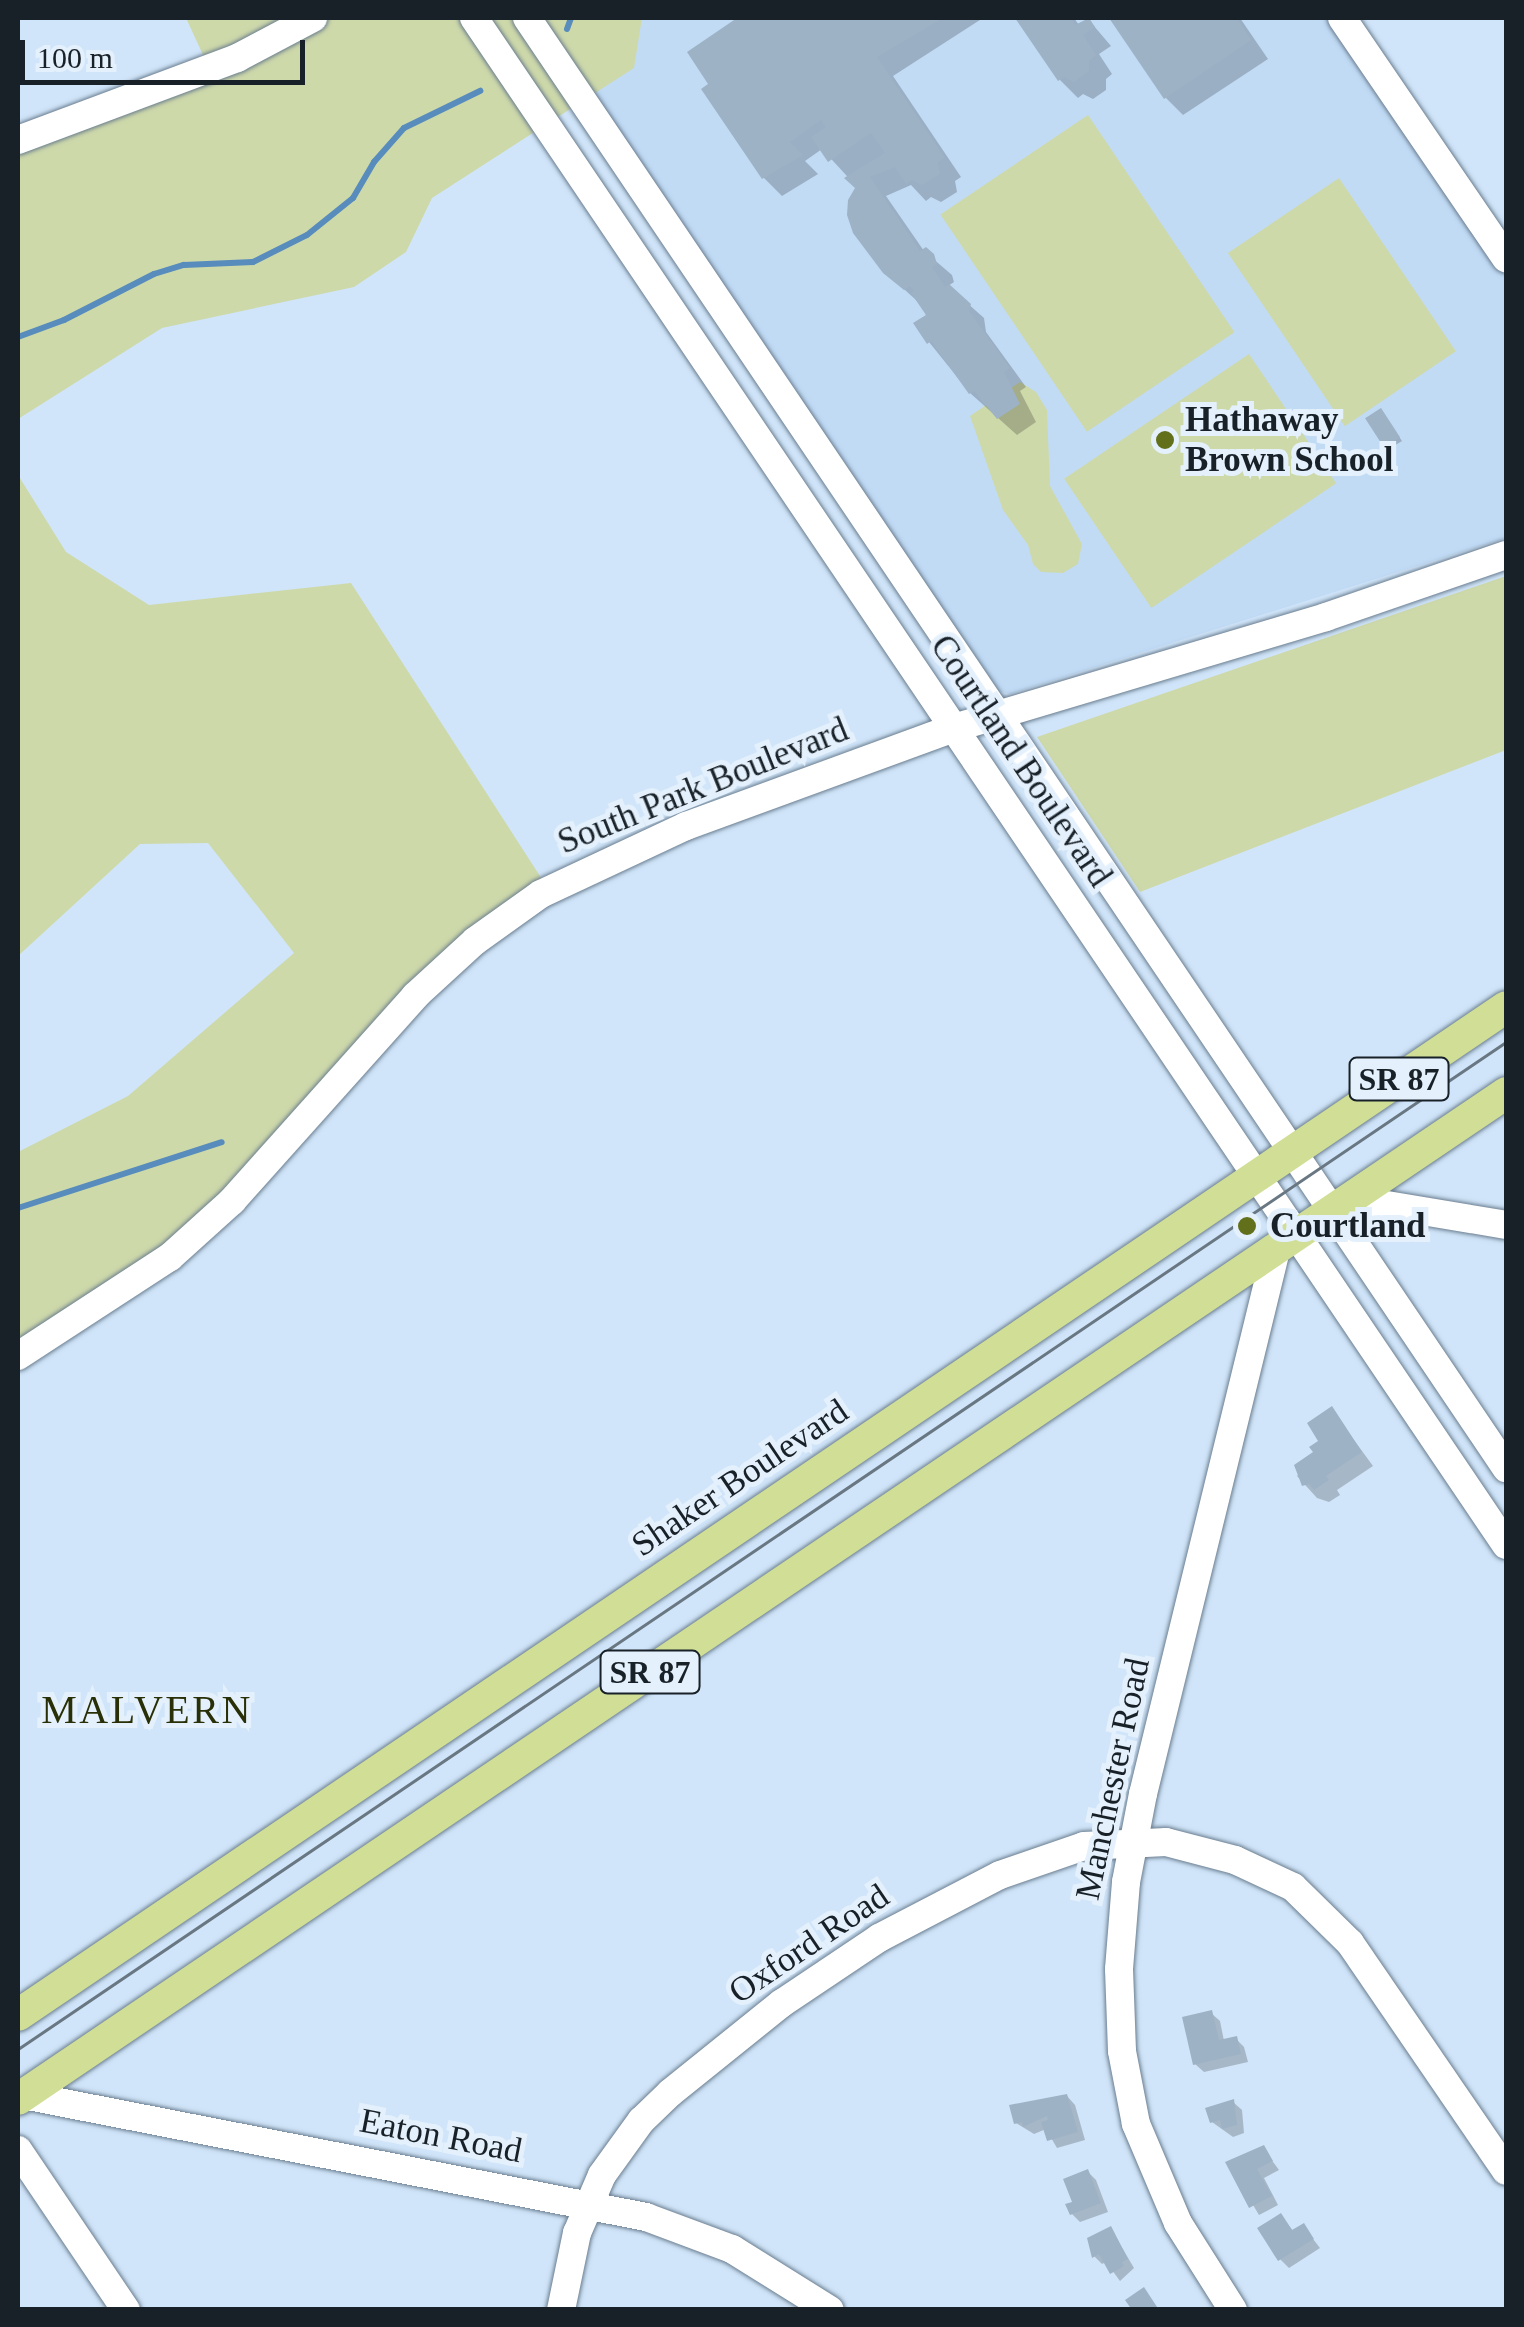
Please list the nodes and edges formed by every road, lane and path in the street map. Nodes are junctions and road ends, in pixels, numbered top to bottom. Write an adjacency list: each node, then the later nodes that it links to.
1 (313, 18): 5 (street)
2 (474, 18): 8 (street, Courtland Boulevard)
3 (526, 18): 7 (street, Courtland Boulevard)
4 (1342, 18): 6 (street)
5 (18, 140)
6 (1506, 258)
7 (750, 348): 8 (street); 10 (street, Courtland Boulevard)
8 (714, 372): 11 (street, Courtland Boulevard)
9 (1506, 555): 10 (street, South Park Boulevard)
10 (997, 714): 11 (street, South Park Boulevard); 14 (street, Courtland Boulevard)
11 (954, 728): 15 (street, Courtland Boulevard); 21 (street, South Park Boulevard)
12 (1506, 1007): 14 (main road, Shaker Boulevard / SR 87)
13 (1506, 1093): 16 (main road, SR 87)
14 (1291, 1152): 15 (main road, Shaker Boulevard / SR 87); 16 (street, Courtland Boulevard)
15 (1256, 1177): 18 (street, Courtland Boulevard); 25 (main road, Shaker Boulevard / SR 87)
16 (1341, 1205): 17 (street); 18 (main road, SR 87); 19 (street, Courtland Boulevard)
17 (1506, 1225)
18 (1286, 1243): 20 (street, Courtland Boulevard); 24 (street, Manchester Road); 26 (main road, SR 87)
19 (1395, 1305): 20 (street); 22 (street, Courtland Boulevard)
20 (1360, 1330): 23 (street, Courtland Boulevard)
21 (18, 1356)
22 (1506, 1468)
23 (1506, 1545)
24 (1134, 1841): 28 (street, Oxford Road); 29 (street, Oxford Road); 33 (street, Manchester Road)
25 (18, 2014)
26 (19, 2096): 29 (street, Eaton Road)
27 (18, 2150): 30 (street)
28 (1506, 2171)
29 (588, 2203): 31 (street, Oxford Road); 32 (street, Eaton Road)
30 (126, 2310)
31 (562, 2310)
32 (830, 2310)
33 (1233, 2310)

